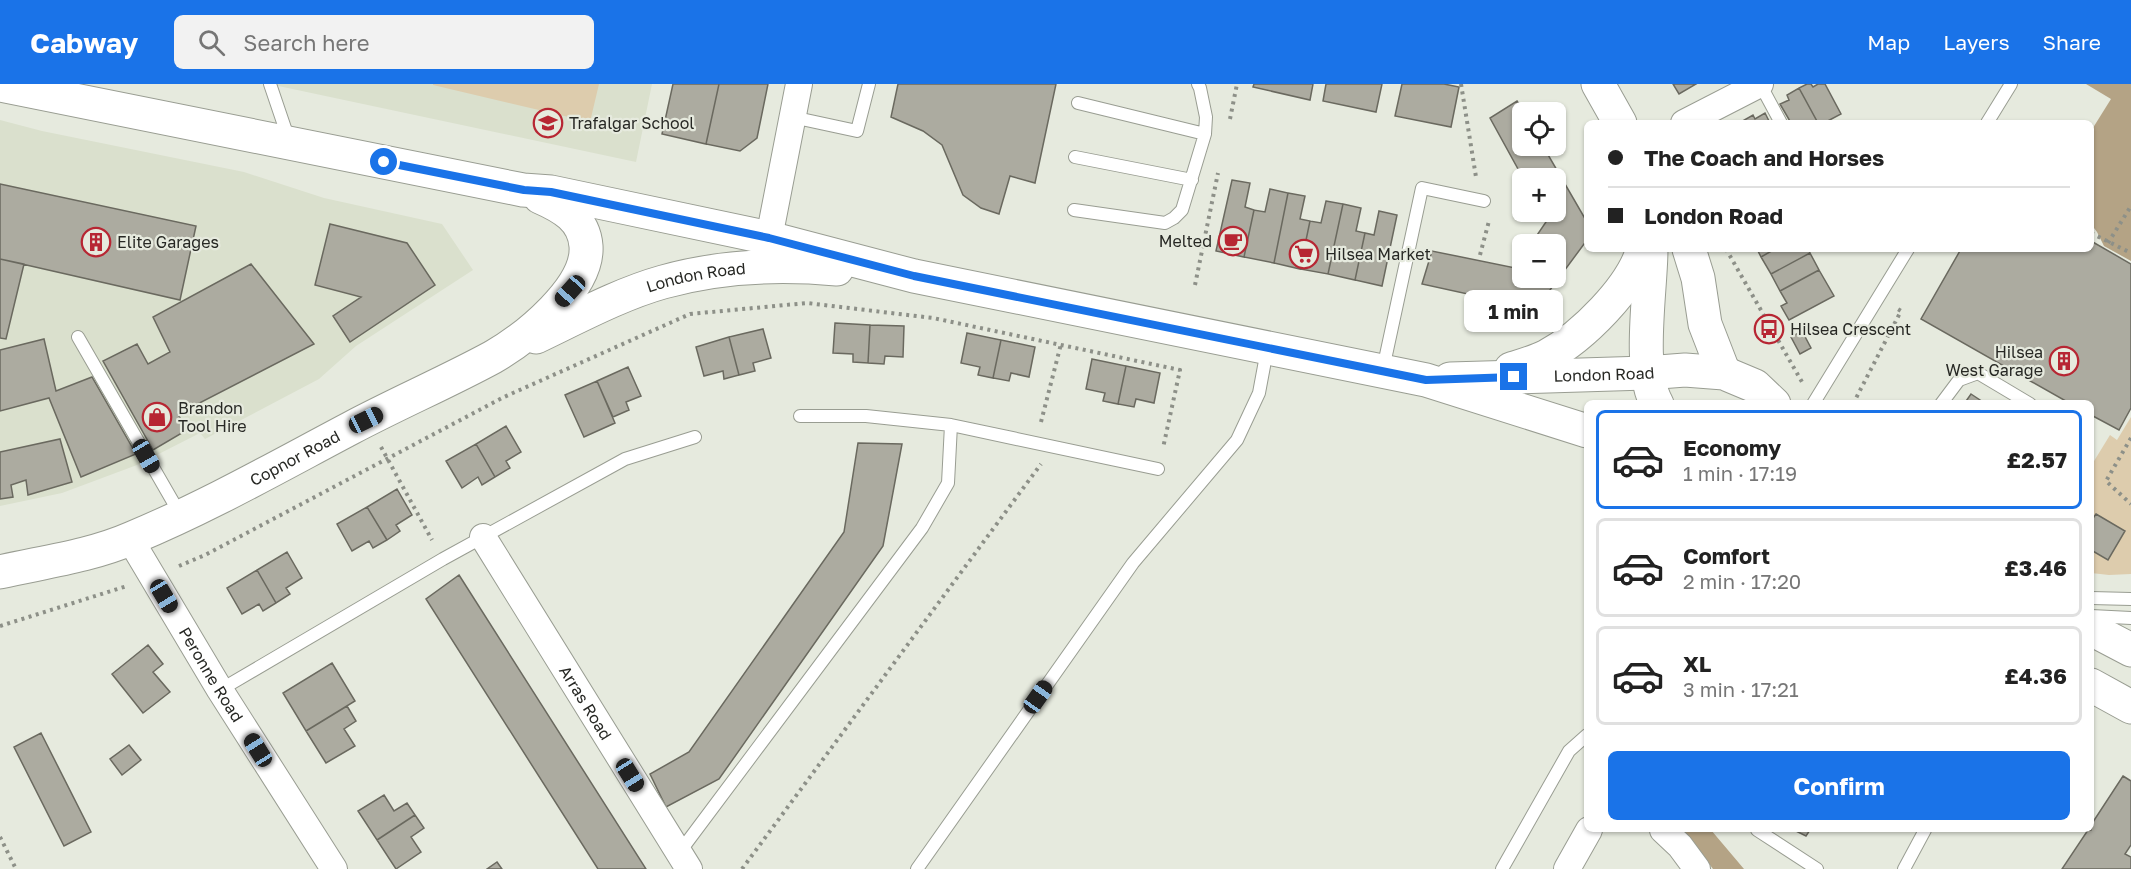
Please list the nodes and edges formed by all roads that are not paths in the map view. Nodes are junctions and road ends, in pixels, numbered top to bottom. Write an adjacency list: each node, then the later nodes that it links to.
1 (270, 84): 16 (lane)
2 (799, 84): 10 (street)
3 (869, 84): 10 (lane)
4 (1198, 84): 15 (lane)
5 (1598, 84): 11 (main road)
6 (1760, 84): 12 (street); 13 (lane)
7 (2011, 84): 14 (lane)
8 (0, 85): 16 (main road)
9 (1078, 103): 15 (lane)
10 (792, 117): 22 (street)
11 (1618, 120)
12 (1690, 120)
13 (1779, 120)
14 (1989, 120)
15 (1205, 134): 18 (lane)
16 (290, 144): 19 (main road)
17 (1075, 157): 18 (lane)
18 (1192, 180): 21 (lane)
19 (524, 190): 22 (main road, London Road); 30 (main road, Copnor Road)
20 (1484, 201): 31 (lane)
21 (1074, 210)
22 (769, 238): 27 (main road, London Road)
23 (1642, 252): 34 (main road, London Road)
24 (1651, 252): 32 (main road)
25 (1690, 252): 33 (main road)
26 (1906, 252): 37 (lane)
27 (914, 276): 29 (main road, London Road); 30 (main road, London Road)
28 (78, 337): 45 (lane)
29 (1267, 348): 31 (main road, London Road); 65 (lane)
30 (495, 356): 45 (main road, Copnor Road)
31 (1383, 371): 34 (main road, London Road)
32 (1646, 373): 33 (main road, London Road); 34 (main road, London Road); 35 (main road)
33 (1724, 373): 36 (main road, London Road)
34 (1426, 380): 42 (main road, London Road)
35 (1655, 400)
36 (1770, 400)
37 (1815, 400)
38 (1944, 400): 39 (lane)
39 (2023, 400)
40 (800, 416): 41 (lane)
41 (951, 425): 44 (lane); 63 (lane)
42 (1584, 430)
43 (695, 437): 46 (lane)
44 (1158, 469)
45 (180, 515): 47 (main road, Copnor Road)
46 (483, 537): 56 (lane); 63 (street, Arras Road)
47 (130, 539): 48 (main road, Copnor Road); 56 (street, Peronne Road)
48 (0, 572)
49 (2094, 598): 50 (lane)
50 (2131, 599)
51 (2094, 616): 52 (lane)
52 (2131, 618)
53 (2094, 631): 54 (main road)
54 (2131, 650)
55 (2094, 687): 57 (main road)
56 (220, 690): 64 (street, Peronne Road)
57 (2131, 707)
58 (1584, 738): 66 (lane)
59 (1588, 832): 67 (street)
60 (1665, 832): 68 (street)
61 (1760, 832): 69 (lane)
62 (1924, 832): 70 (lane)
63 (684, 861)
64 (334, 869)
65 (917, 869)
66 (1502, 869)
67 (1567, 869)
68 (1697, 869)
69 (1817, 869)
70 (1904, 869)

